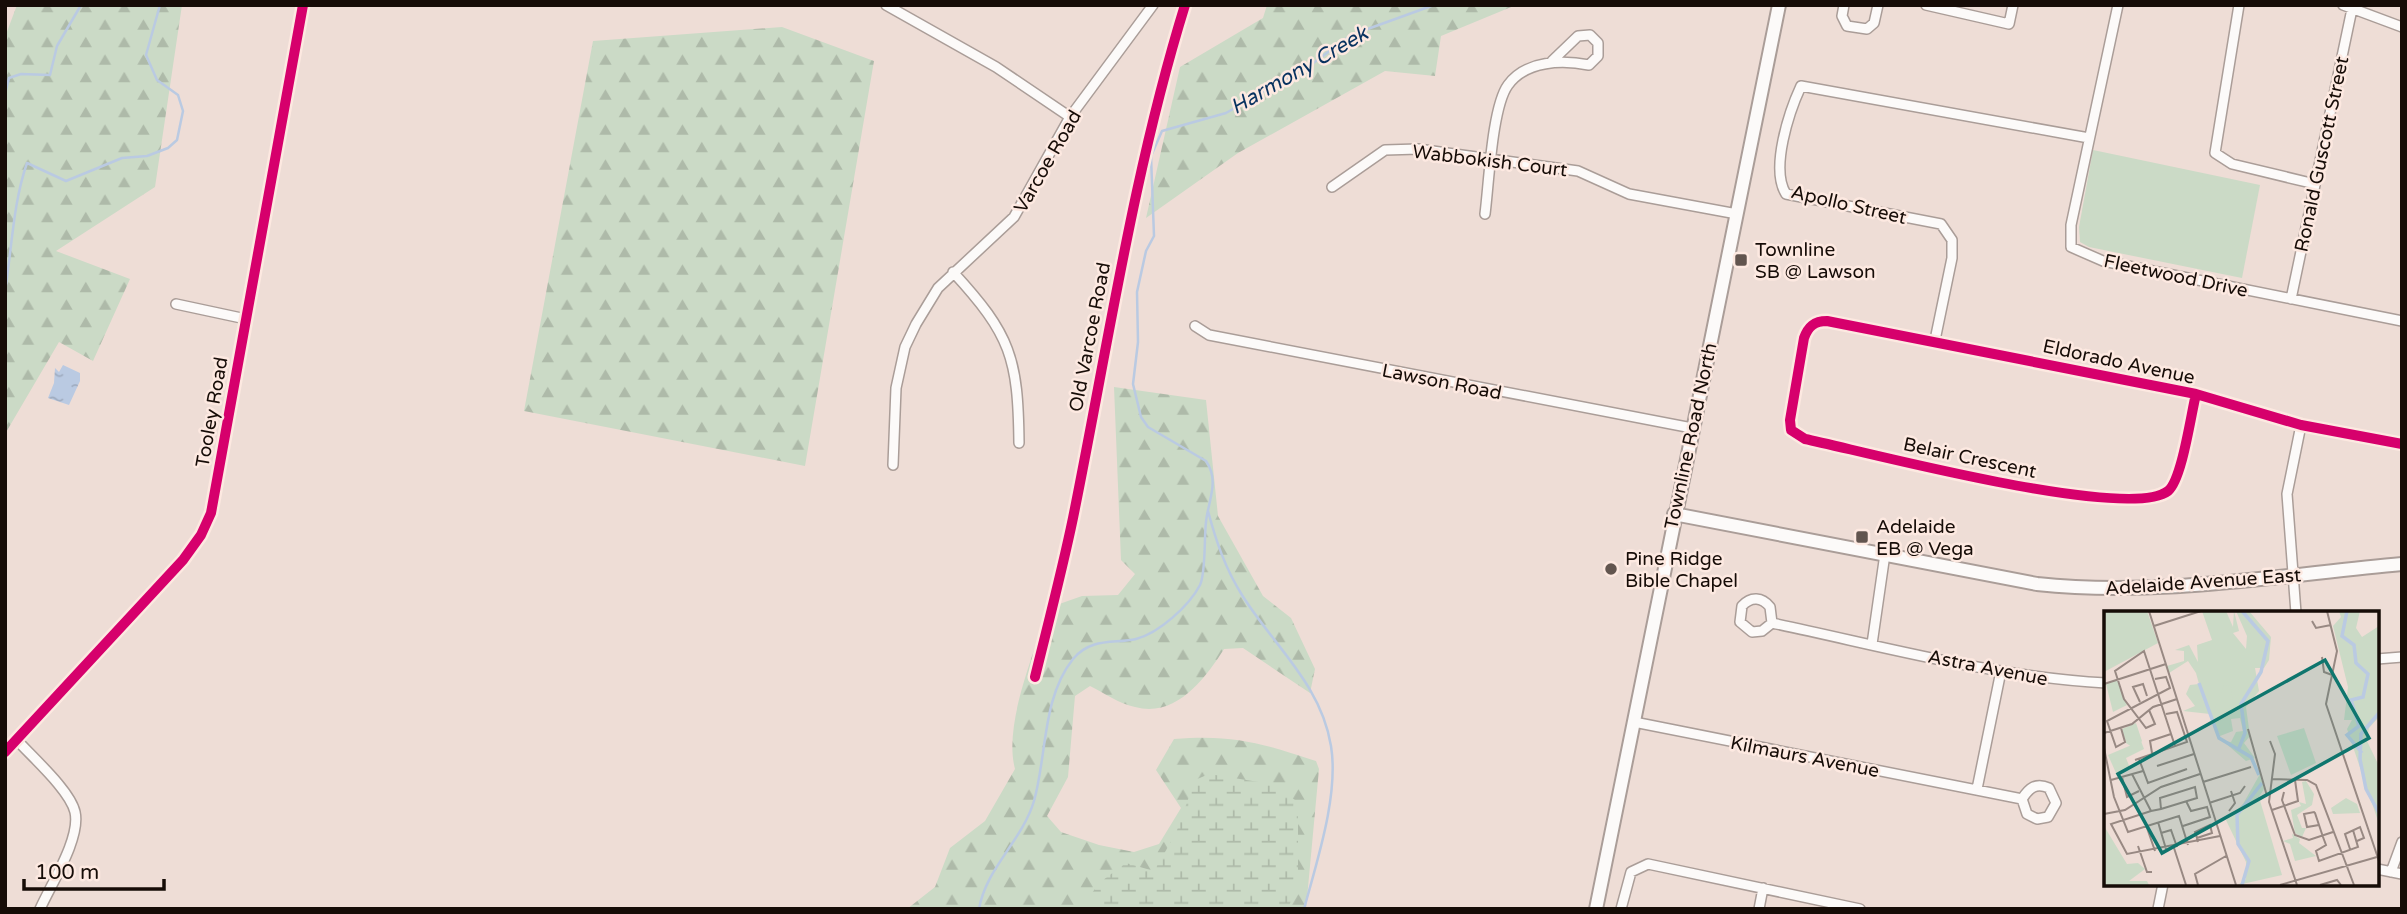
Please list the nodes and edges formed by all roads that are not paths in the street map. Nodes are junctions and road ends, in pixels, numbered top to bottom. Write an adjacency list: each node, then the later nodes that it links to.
1 (303, 5): 25 (street, Tooley Road)
2 (886, 5): 15 (street)
3 (1153, 5): 15 (street, Varcoe Road)
4 (1185, 5): 46 (street, Old Varcoe Road)
5 (1779, 5): 21 (main road, Townline Road North)
6 (1844, 5): 7 (street)
7 (1878, 5)
8 (1926, 5): 9 (street)
9 (2013, 5)
10 (2118, 5): 16 (street, Fleetwood Drive)
11 (2239, 5): 18 (street)
12 (2347, 7): 13 (street); 18 (street, Ronald Guscott Street)
13 (2402, 27)
14 (1552, 61): 14 (street); 17 (street)
15 (1070, 117): 22 (street, Varcoe Road)
16 (2089, 138): 23 (street, Fleetwood Drive); 29 (street, Apollo Street)
17 (1492, 158): 19 (street, Wabbokish Court); 20 (street); 21 (street, Wabbokish Court)
18 (2315, 184): 23 (street, Ronald Guscott Street)
19 (1332, 187)
20 (1485, 214)
21 (1737, 214): 32 (main road, Townline Road North)
22 (953, 272): 33 (street); 35 (street, Varcoe Road)
23 (2291, 299): 27 (street, Fleetwood Drive)
24 (176, 304): 25 (street)
25 (246, 319): 49 (street, Tooley Road)
26 (1827, 321): 29 (street, Eldorado Avenue); 30 (street, Belair Crescent)
27 (2402, 321)
28 (1195, 326): 32 (street, Lawson Road)
29 (1935, 340): 30 (street, Eldorado Avenue)
30 (2196, 394): 31 (street, Eldorado Avenue)
31 (2301, 425): 34 (street, Eldorado Avenue); 39 (street)
32 (1692, 428): 36 (main road, Townline Road North)
33 (1019, 443)
34 (2402, 444)
35 (892, 465)
36 (1674, 514): 37 (main road, Adelaide Avenue East); 48 (main road, Townline Road North)
37 (1885, 554): 39 (main road, Adelaide Avenue East); 42 (street)
38 (2402, 564): 39 (main road, Adelaide Avenue East)
39 (2292, 574): 40 (street)
40 (2296, 611)
41 (1772, 623): 42 (street, Astra Avenue)
42 (1872, 644): 45 (street, Astra Avenue)
43 (2402, 657): 44 (street)
44 (2379, 659)
45 (2001, 671): 47 (street, Astra Avenue); 51 (street)
46 (1035, 677)
47 (2104, 683)
48 (1634, 722): 51 (street, Kilmaurs Avenue); 60 (main road, Townline Road North)
49 (16, 739): 50 (street, Tooley Road); 59 (street)
50 (5, 752)
51 (1977, 789): 52 (street, Kilmaurs Avenue)
52 (2022, 799)
53 (2402, 842): 55 (street)
54 (2379, 869): 55 (street)
55 (2391, 872): 56 (street)
56 (2402, 874)
57 (2163, 886): 64 (street)
58 (1763, 888): 61 (street); 62 (street); 63 (street)
59 (40, 909)
60 (1596, 909)
61 (1621, 909)
62 (1759, 909)
63 (1860, 909)
64 (2158, 909)

